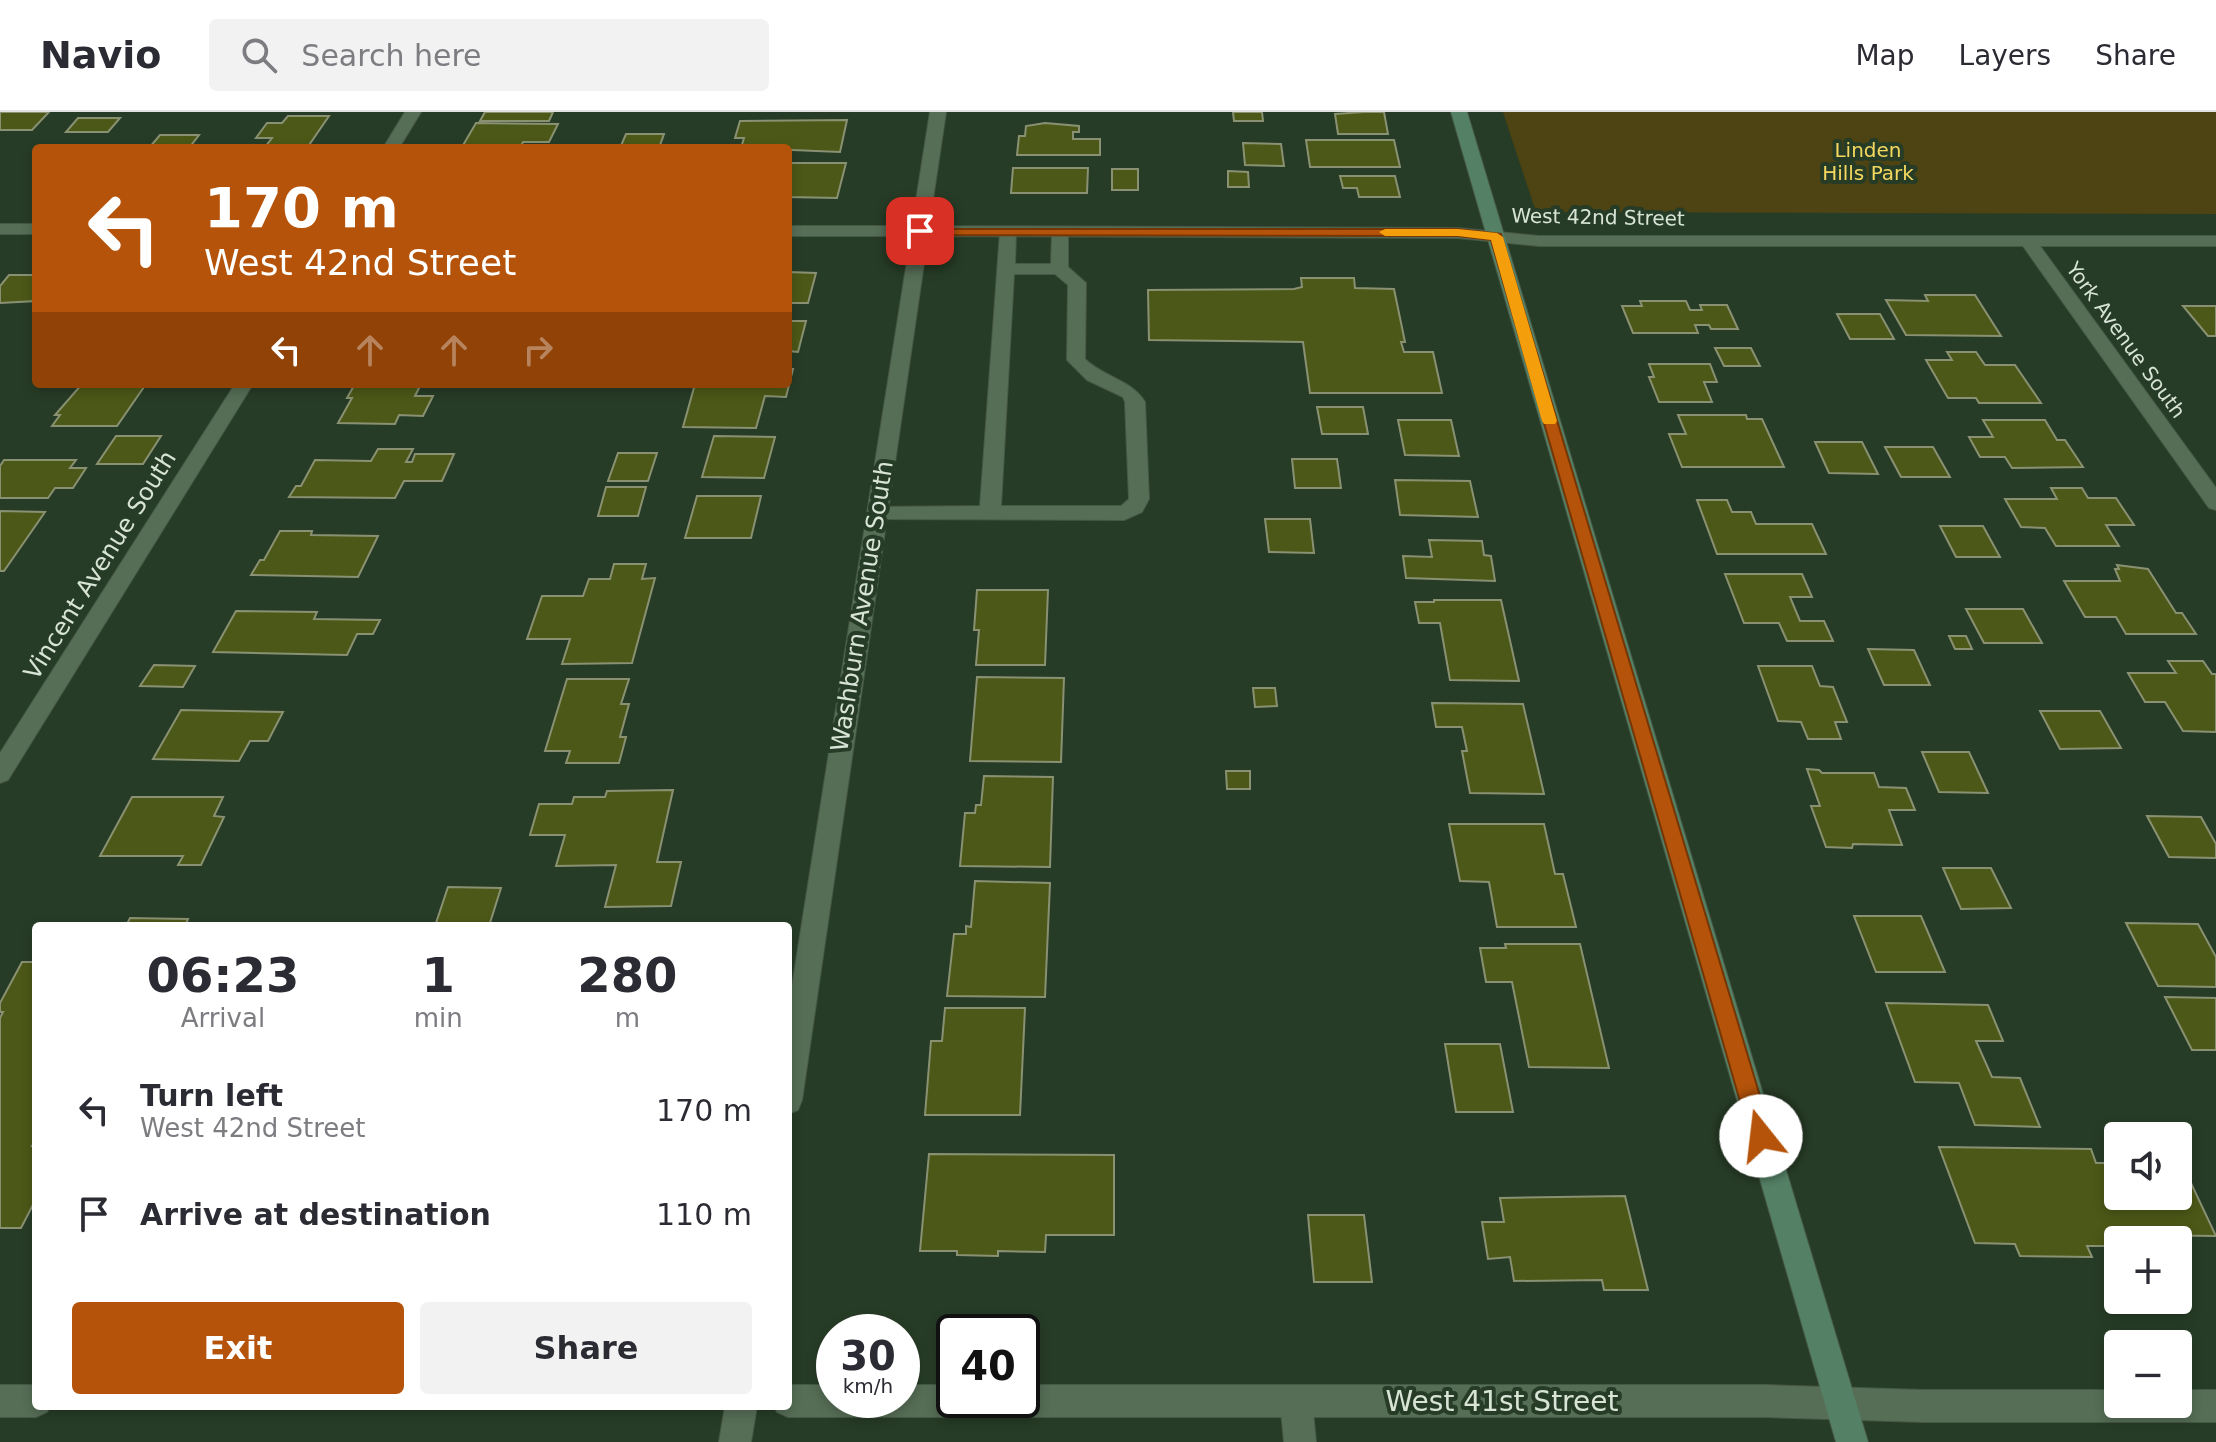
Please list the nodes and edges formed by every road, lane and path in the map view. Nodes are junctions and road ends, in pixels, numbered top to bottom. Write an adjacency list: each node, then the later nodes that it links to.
1 (413, 112): 4 (street)
2 (938, 112): 8 (street, Washburn Avenue South)
3 (1459, 112): 11 (street)
4 (393, 144)
5 (0, 229): 6 (street)
6 (32, 229)
7 (792, 231): 8 (street, West 42nd Street)
8 (920, 231): 9 (street, West 42nd Street); 19 (street, Washburn Avenue South)
9 (1008, 232): 10 (street, West 42nd Street); 14 (street)
10 (1060, 232): 11 (street, West 42nd Street); 15 (street)
11 (1497, 237): 12 (street, West 42nd Street); 26 (street)
12 (2028, 241): 13 (street, West 42nd Street); 17 (street, York Avenue South)
13 (2216, 241)
14 (1006, 269): 15 (street); 18 (street)
15 (1059, 269): 18 (street)
16 (241, 388): 20 (street, Vincent Avenue South)
17 (2216, 503)
18 (990, 513): 19 (street)
19 (876, 514): 21 (street, Washburn Avenue South)
20 (0, 773)
21 (792, 1073)
22 (0, 1401): 23 (street)
23 (32, 1401)
24 (792, 1401): 25 (street, West 41st Street)
25 (1296, 1401): 26 (street, West 41st Street); 30 (street)
26 (1841, 1405): 27 (street, West 41st Street); 31 (street)
27 (2216, 1406)
28 (740, 1410): 29 (street)
29 (735, 1442)
30 (1300, 1442)
31 (1852, 1442)

